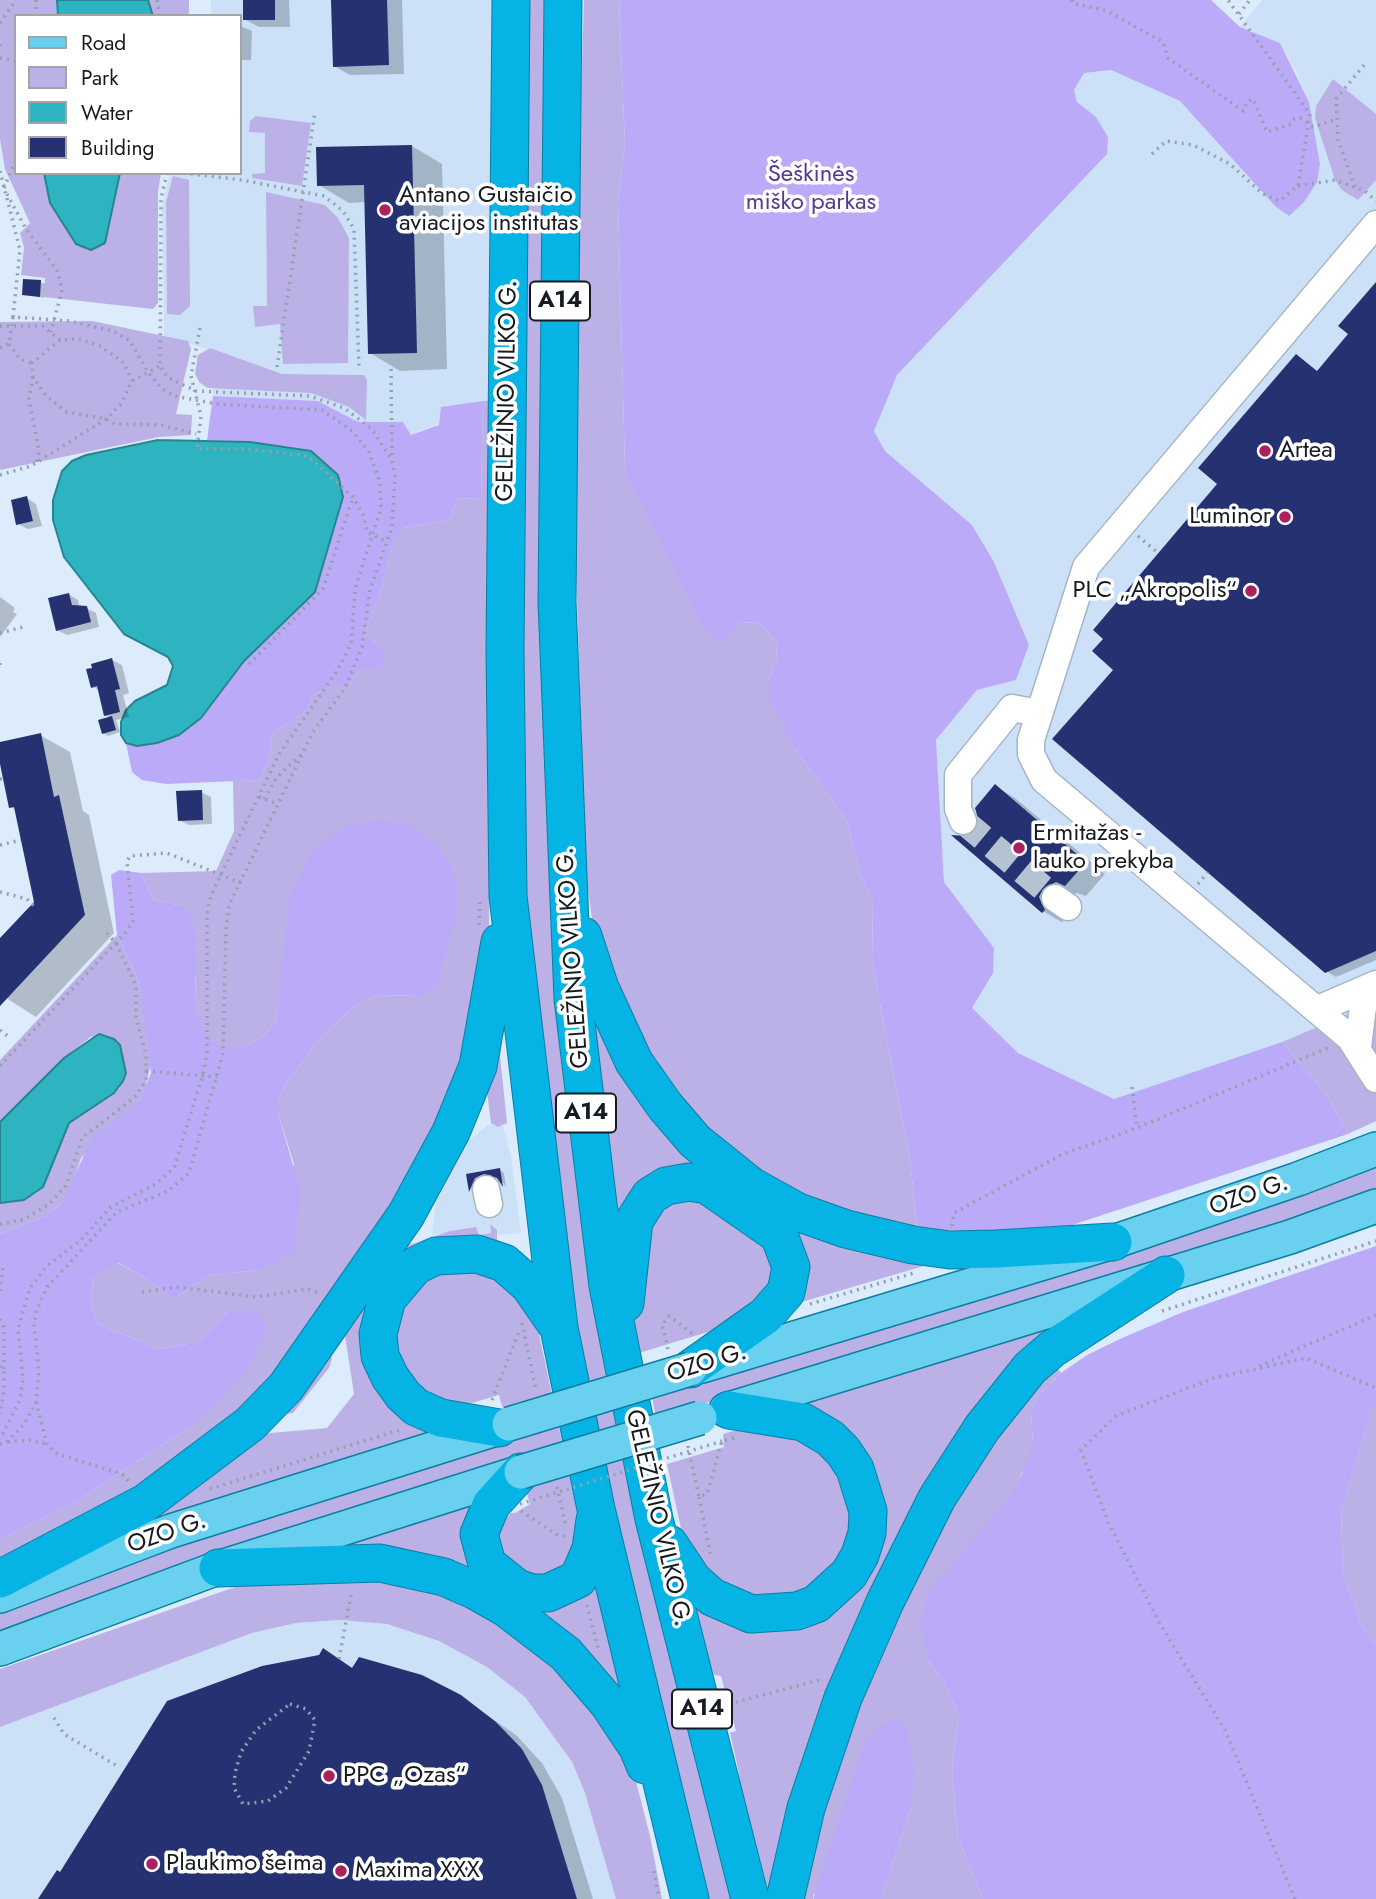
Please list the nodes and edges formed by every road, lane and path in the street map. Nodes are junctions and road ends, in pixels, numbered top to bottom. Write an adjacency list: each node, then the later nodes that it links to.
1 (16, 0): 8 (path)
2 (511, 0): 68 (highway, GELEŽINIO VILKO G. / A14)
3 (563, 0): 64 (highway, GELEŽINIO VILKO G. / A14)
4 (1072, 0): 12 (path)
5 (1228, 0): 7 (path)
6 (1250, 0): 7 (path)
7 (1239, 14): 12 (path)
8 (0, 23)
9 (1365, 64): 11 (path)
10 (315, 112): 21 (path)
11 (1337, 119): 12 (path); 19 (path)
12 (1308, 125): 18 (path)
13 (1152, 154): 18 (path)
14 (14, 164): 20 (path)
15 (0, 171): 20 (path)
16 (167, 175): 34 (path)
17 (201, 175): 21 (path)
18 (1298, 186): 19 (path)
19 (1355, 187): 22 (path)
20 (4, 188): 24 (path); 25 (path)
21 (304, 192): 35 (path); 36 (path)
22 (1376, 201)
23 (1376, 224): 54 (street)
24 (13, 317): 25 (path); 27 (path)
25 (56, 320): 29 (path); 38 (path)
26 (0, 326): 27 (path)
27 (12, 327): 29 (path); 31 (path)
28 (200, 328): 41 (path)
29 (51, 332): 30 (path)
30 (60, 340): 33 (path); 40 (path)
31 (9, 344): 32 (path); 33 (path)
32 (0, 348)
33 (32, 363): 39 (path)
34 (160, 366): 38 (path); 41 (path)
35 (277, 367)
36 (359, 368)
37 (391, 369): 45 (path)
38 (149, 372): 40 (path); 42 (path)
39 (33, 377): 43 (path); 46 (path)
40 (132, 381): 43 (path)
41 (196, 391): 42 (path); 45 (path)
42 (199, 402): 44 (path); 49 (path)
43 (106, 419): 44 (path); 46 (path)
44 (196, 434): 48 (path)
45 (391, 461): 50 (path)
46 (37, 463): 47 (path)
47 (0, 475)
48 (353, 497): 49 (path); 53 (path)
49 (372, 535): 50 (path); 58 (path)
50 (387, 542): 55 (path)
51 (23, 627): 52 (path)
52 (0, 633)
53 (249, 664)
54 (1039, 713): 61 (street); 75 (street)
55 (303, 752): 59 (path); 60 (path)
56 (6, 778): 57 (path)
57 (0, 779)
58 (259, 797): 59 (path); 65 (path)
59 (264, 799): 60 (path)
60 (278, 804): 66 (path)
61 (963, 821)
62 (21, 840): 63 (path)
63 (0, 845)
64 (567, 871): 93 (highway); 107 (highway, GELEŽINIO VILKO G. / A14)
65 (222, 873): 66 (path); 72 (path); 81 (path)
66 (240, 883): 82 (path)
67 (0, 892): 69 (path)
68 (494, 895): 71 (path); 100 (highway); 106 (highway, GELEŽINIO VILKO G. / A14)
69 (35, 906)
70 (106, 932): 72 (path)
71 (478, 934)
72 (116, 943): 79 (path); 80 (path)
73 (1376, 984): 75 (street)
74 (1376, 990): 78 (street)
75 (1318, 1009): 78 (street)
76 (0, 1030): 77 (path)
77 (10, 1038)
78 (1354, 1042): 83 (street); 85 (path)
79 (0, 1066)
80 (146, 1071): 81 (path); 91 (path)
81 (203, 1074): 82 (path); 89 (path)
82 (217, 1077): 90 (path)
83 (1376, 1079)
84 (1132, 1087): 85 (path)
85 (1137, 1128): 88 (path)
86 (1376, 1149): 93 (main road, OZO G.)
87 (1376, 1206): 96 (main road, OZO G.)
88 (954, 1213)
89 (100, 1219): 90 (path); 118 (path)
90 (106, 1223): 113 (path)
91 (0, 1224)
92 (1376, 1241): 101 (path)
93 (1113, 1242): 108 (main road, OZO G.)
94 (3, 1268): 97 (path)
95 (924, 1270): 99 (path)
96 (1167, 1275): 117 (main road, OZO G.); 144 (highway)
97 (0, 1291)
98 (142, 1292): 100 (path)
99 (776, 1306): 107 (highway); 108 (highway)
100 (342, 1307): 121 (highway)
101 (1153, 1314)
102 (1376, 1315): 110 (path)
103 (669, 1316): 108 (path)
104 (0, 1319): 111 (path)
105 (521, 1327): 116 (path)
106 (559, 1328): 115 (highway); 125 (highway, GELEŽINIO VILKO G. / A14)
107 (621, 1353): 126 (highway, GELEŽINIO VILKO G. / A14)
108 (695, 1355): 116 (main road, OZO G., bridge)
109 (0, 1366): 111 (path)
110 (1250, 1370): 112 (path); 145 (path)
111 (4, 1371): 114 (path)
112 (1376, 1388)
113 (36, 1402): 119 (path); 120 (path)
114 (0, 1414)
115 (441, 1418): 116 (highway); 122 (path)
116 (499, 1419): 132 (main road, OZO G.)
117 (717, 1423): 123 (main road, OZO G., bridge); 123 (path, bridge); 124 (path); 126 (highway)
118 (0, 1441): 119 (path)
119 (7, 1443): 120 (path)
120 (47, 1444): 121 (path)
121 (137, 1486): 130 (highway)
122 (201, 1492)
123 (518, 1494): 127 (path); 128 (main road, OZO G.); 129 (highway)
124 (707, 1494)
125 (596, 1508): 129 (highway); 139 (highway, GELEŽINIO VILKO G. / A14)
126 (654, 1519): 143 (highway, GELEŽINIO VILKO G. / A14)
127 (559, 1536)
128 (218, 1568): 133 (main road, OZO G.); 139 (highway)
129 (580, 1575): 134 (path)
130 (0, 1579)
131 (353, 1585): 135 (path)
132 (0, 1597)
133 (0, 1649)
134 (598, 1649)
135 (339, 1659)
136 (54, 1718): 137 (path)
137 (117, 1766)
138 (243, 1804): 138 (path)
139 (668, 1852): 140 (path); 141 (highway); 142 (highway, GELEŽINIO VILKO G. / A14)
140 (659, 1899)
141 (681, 1899)
142 (690, 1899)
143 (750, 1899)
144 (785, 1899)
145 (1295, 1899)

